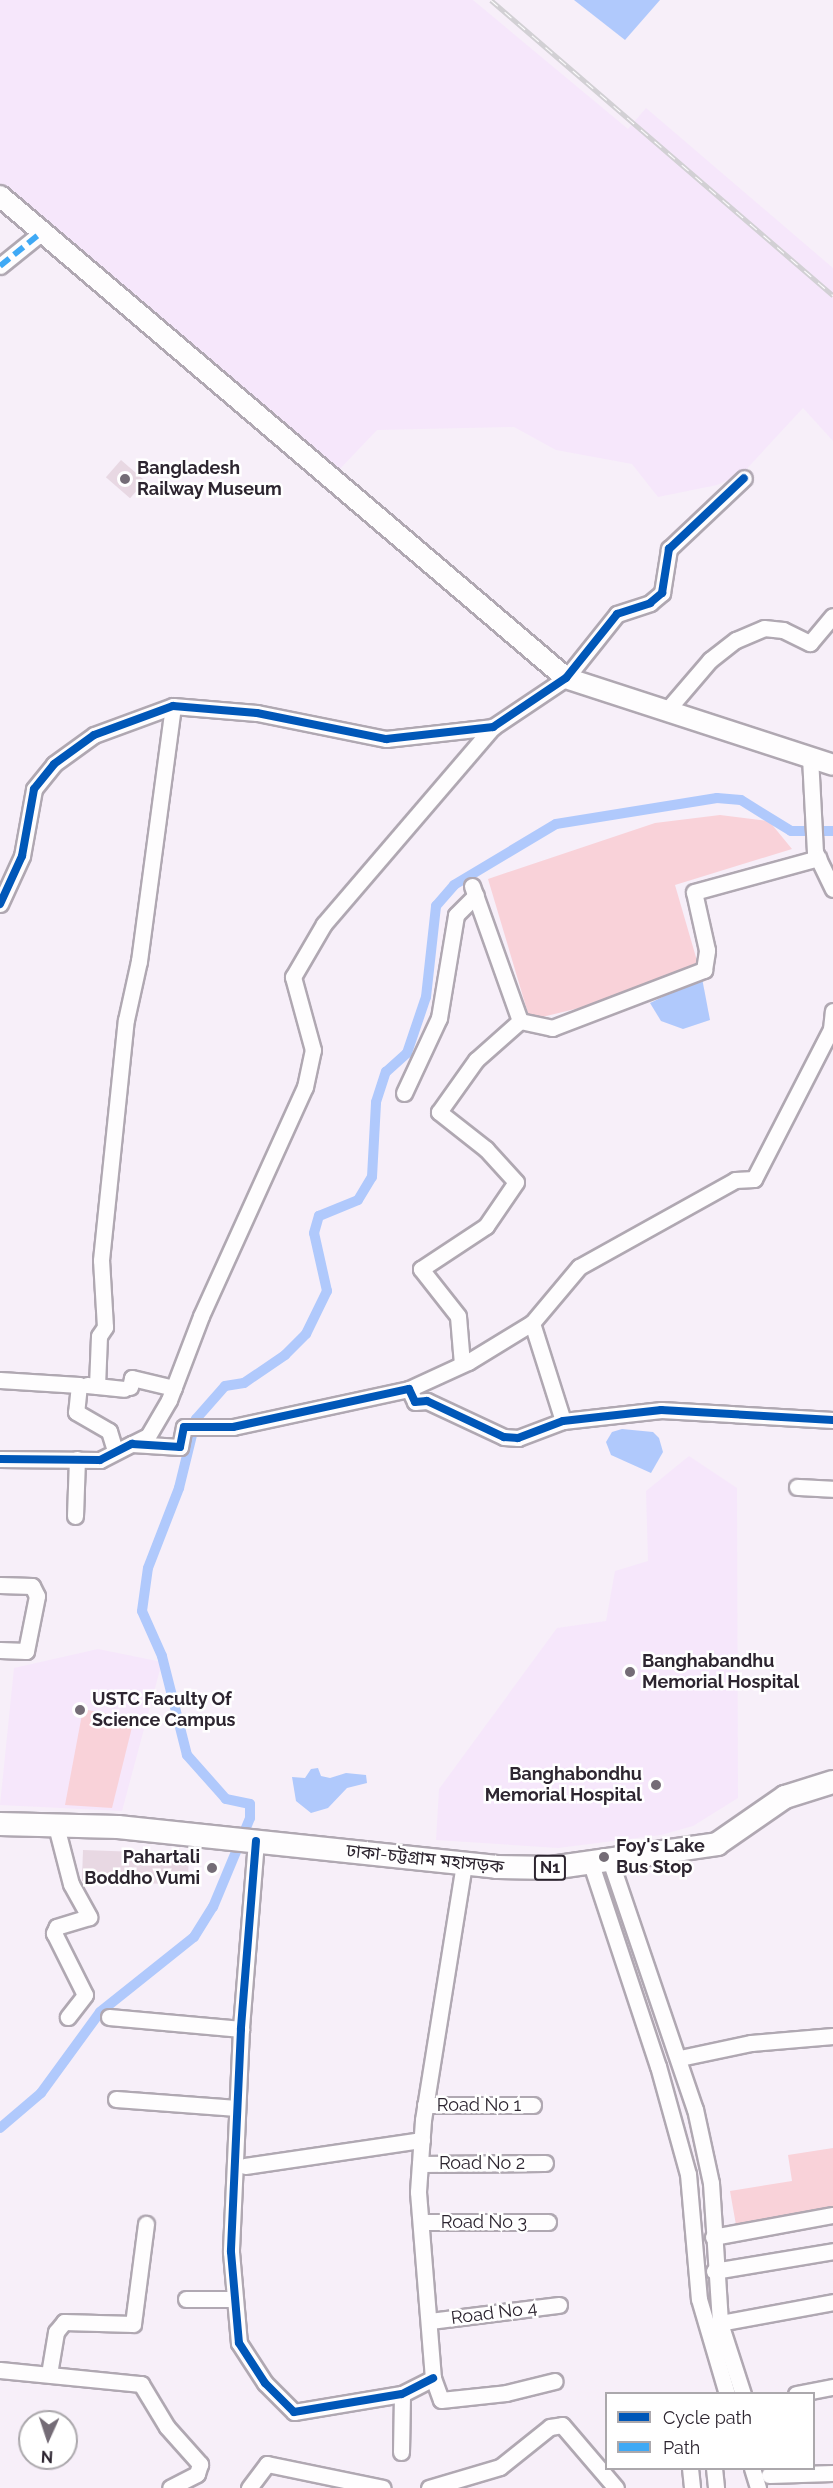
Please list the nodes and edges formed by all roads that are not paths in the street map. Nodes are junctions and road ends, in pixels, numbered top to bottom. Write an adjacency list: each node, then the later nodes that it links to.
1 (0, 196): 2 (main road)
2 (42, 232): 3 (street); 6 (main road)
3 (0, 266)
4 (744, 478): 6 (street)
5 (833, 616): 8 (street)
6 (566, 678): 8 (main road); 9 (street)
7 (173, 706): 9 (street); 14 (street); 22 (street)
8 (668, 710): 10 (main road)
9 (493, 727): 23 (street)
10 (810, 757): 11 (main road); 12 (street)
11 (833, 765)
12 (817, 855): 13 (street); 16 (street)
13 (832, 890)
14 (0, 904)
15 (833, 1011): 18 (street)
16 (520, 1022): 17 (street); 19 (street)
17 (404, 1093)
18 (532, 1323): 19 (street); 26 (street)
19 (462, 1364): 24 (street)
20 (0, 1380): 21 (street)
21 (78, 1384): 22 (street); 28 (street)
22 (98, 1386): 23 (street)
23 (174, 1388): 27 (street)
24 (409, 1389): 26 (street); 27 (street)
25 (833, 1420): 26 (street)
26 (563, 1421)
27 (132, 1444): 28 (street)
28 (115, 1451): 30 (street)
29 (0, 1459): 30 (street)
30 (77, 1459): 33 (street)
31 (797, 1487): 32 (street)
32 (833, 1489)
33 (75, 1516)
34 (0, 1585): 35 (street)
35 (0, 1650)
36 (833, 1782): 40 (highway, ঢাকা-চট্টগ্রাম মহাসড়ক / N1)
37 (0, 1824): 38 (highway, ঢাকা-চট্টগ্রাম মহাসড়ক / N1)
38 (56, 1826): 39 (highway, ঢাকা-চট্টগ্রাম মহাসড়ক / N1); 42 (street)
39 (247, 1840): 41 (highway, ঢাকা-চট্টগ্রাম মহাসড়ক / N1); 44 (street)
40 (600, 1862): 41 (highway, ঢাকা-চট্টগ্রাম মহাসড়ক / N1); 46 (street); 73 (street)
41 (464, 1864): 48 (street)
42 (68, 2017)
43 (109, 2017): 44 (street)
44 (241, 2029): 50 (street)
45 (833, 2036): 46 (street)
46 (680, 2058): 59 (street)
47 (116, 2099): 50 (street)
48 (425, 2105): 49 (street, Road No 1); 51 (street)
49 (533, 2105)
50 (237, 2108): 63 (street)
51 (422, 2140): 53 (street); 54 (street)
52 (544, 2163): 53 (street, Road No 2)
53 (420, 2164): 56 (street)
54 (245, 2166)
55 (833, 2216): 59 (street)
56 (421, 2222): 57 (street, Road No 3); 66 (street)
57 (548, 2222)
58 (146, 2224): 69 (street)
59 (713, 2237): 61 (street)
60 (833, 2250): 61 (street)
61 (714, 2271): 67 (street)
62 (186, 2299): 63 (street)
63 (233, 2299): 76 (street)
64 (833, 2302): 67 (street)
65 (559, 2305): 66 (street, Road No 4)
66 (430, 2321): 70 (street)
67 (720, 2323): 74 (street)
68 (0, 2370): 69 (street)
69 (49, 2374): 83 (street)
70 (433, 2378): 71 (street); 76 (street)
71 (555, 2381)
72 (833, 2387): 75 (street)
73 (736, 2392)
74 (736, 2392)
75 (807, 2392)
76 (402, 2394): 77 (street)
77 (401, 2452)
78 (690, 2470): 88 (street)
79 (714, 2470): 89 (street)
80 (752, 2470): 90 (street)
81 (833, 2473): 82 (street)
82 (769, 2477)
83 (170, 2488)
84 (249, 2488): 85 (street)
85 (383, 2488)
86 (429, 2488): 87 (street)
87 (616, 2488)
88 (692, 2488)
89 (716, 2488)
90 (758, 2488)

